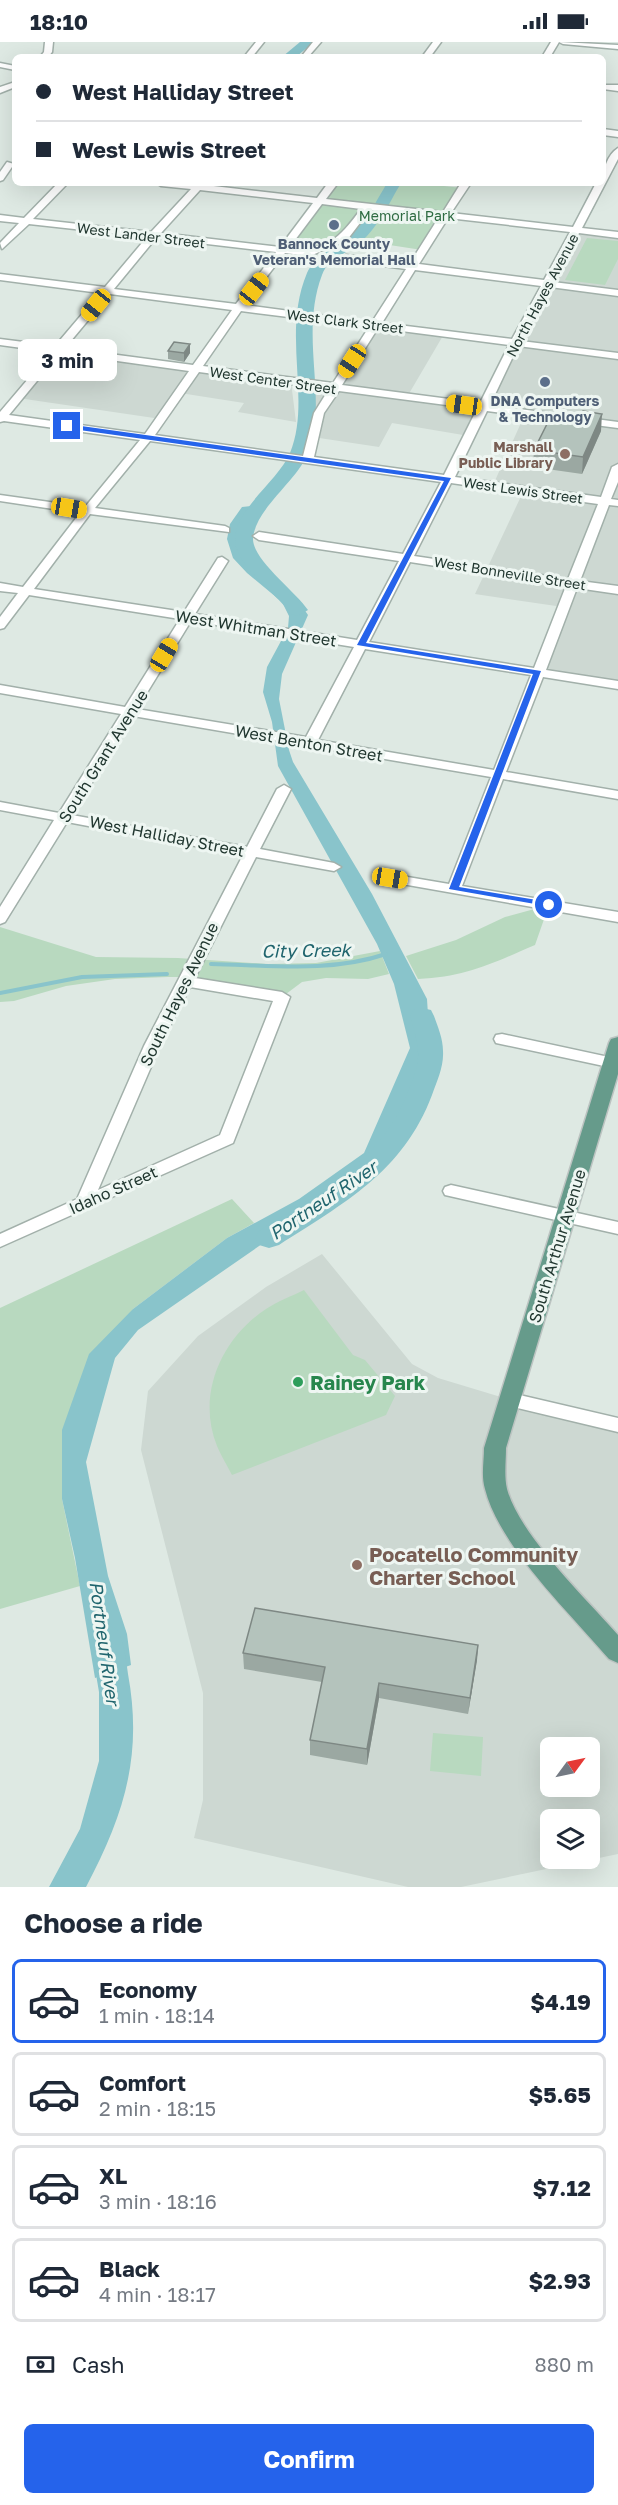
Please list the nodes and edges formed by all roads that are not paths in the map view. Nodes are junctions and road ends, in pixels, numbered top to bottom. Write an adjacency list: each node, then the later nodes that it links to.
1 (260, 42): 5 (street)
2 (317, 42): 6 (street)
3 (563, 42): 4 (street)
4 (618, 47)
5 (250, 54)
6 (306, 54)
7 (618, 150): 9 (street, North Hayes Avenue)
8 (8, 164): 10 (street)
9 (606, 177)
10 (0, 178)
11 (60, 186): 21 (street)
12 (199, 186): 24 (street)
13 (208, 186): 17 (street)
14 (331, 186): 17 (street)
15 (464, 186): 19 (street)
16 (601, 186): 22 (street, North Hayes Avenue)
17 (321, 201): 18 (street); 26 (street)
18 (368, 206): 19 (street); 26 (street, West Lander Street)
19 (445, 215): 22 (street); 28 (street)
20 (0, 218): 21 (street, West Lander Street)
21 (26, 221): 24 (street, West Lander Street); 25 (street)
22 (577, 230): 23 (street); 30 (street, North Hayes Avenue)
23 (618, 235)
24 (153, 236): 26 (street, West Lander Street); 31 (street)
25 (2, 246)
26 (283, 251): 33 (street)
27 (346, 258): 28 (street)
28 (412, 267): 30 (street); 34 (street)
29 (0, 277): 31 (street, West Clark Street)
30 (547, 284): 32 (street); 36 (street, North Hayes Avenue)
31 (108, 291): 33 (street, West Clark Street); 37 (street)
32 (618, 293)
33 (239, 308): 34 (street, West Clark Street); 39 (street)
34 (375, 325): 36 (street, West Clark Street); 40 (street)
35 (0, 342): 37 (street, West Center Street)
36 (515, 343): 38 (street, West Clark Street); 41 (street, North Hayes Avenue)
37 (59, 350): 39 (street, West Center Street); 42 (street)
38 (618, 356)
39 (198, 369): 40 (street, West Center Street); 44 (street)
40 (335, 388): 41 (street, West Center Street); 45 (street)
41 (482, 408): 43 (street, West Center Street); 47 (street)
42 (1, 418): 44 (street, West Lewis Street)
43 (618, 425)
44 (148, 437): 45 (street, West Lewis Street); 51 (street)
45 (308, 460): 47 (street, West Lewis Street)
46 (618, 467): 49 (street)
47 (448, 479): 49 (street, West Lewis Street); 54 (street)
48 (0, 498): 51 (street)
49 (604, 501): 50 (street, West Lewis Street); 56 (street)
50 (618, 503)
51 (87, 511): 52 (street); 59 (street)
52 (225, 530)
53 (260, 536): 54 (street, West Bonneville Street)
54 (407, 558): 56 (street, West Bonneville Street); 62 (street)
55 (222, 561): 60 (street, South Grant Avenue)
56 (573, 583): 58 (street, West Bonneville Street); 63 (street)
57 (0, 587): 59 (street, West Whitman Street)
58 (618, 590)
59 (25, 591): 60 (street, West Whitman Street); 61 (street)
60 (187, 617): 62 (street, West Whitman Street); 66 (street, South Grant Avenue)
61 (0, 625)
62 (361, 645): 63 (street, West Whitman Street); 67 (street)
63 (538, 673): 64 (street, West Whitman Street); 68 (street)
64 (618, 685)
65 (0, 689): 66 (street, West Benton Street)
66 (130, 713): 67 (street, West Benton Street); 72 (street, South Grant Avenue)
67 (309, 744): 68 (street, West Benton Street)
68 (498, 775): 70 (street, West Benton Street); 76 (street)
69 (284, 789): 73 (street, South Hayes Avenue)
70 (618, 795)
71 (0, 806): 72 (street, West Halliday Street)
72 (65, 817): 73 (street, West Halliday Street); 78 (street, South Grant Avenue)
73 (250, 852): 74 (street, West Halliday Street); 79 (street, South Hayes Avenue)
74 (334, 867)
75 (390, 878): 76 (street)
76 (454, 889): 77 (street)
77 (618, 917)
78 (0, 919)
79 (184, 981): 84 (street, South Hayes Avenue); 84 (street, Idaho Street)
80 (502, 1039): 82 (street)
81 (618, 1043): 82 (main road, South Arthur Avenue)
82 (615, 1063): 85 (main road, South Arthur Avenue)
83 (451, 1191): 85 (street)
84 (84, 1203): 87 (street, Idaho Street)
85 (565, 1216): 86 (street); 88 (main road, South Arthur Avenue)
86 (618, 1228)
87 (0, 1241)
88 (511, 1400): 89 (street); 90 (main road, South Arthur Avenue)
89 (618, 1425)
90 (618, 1652)

